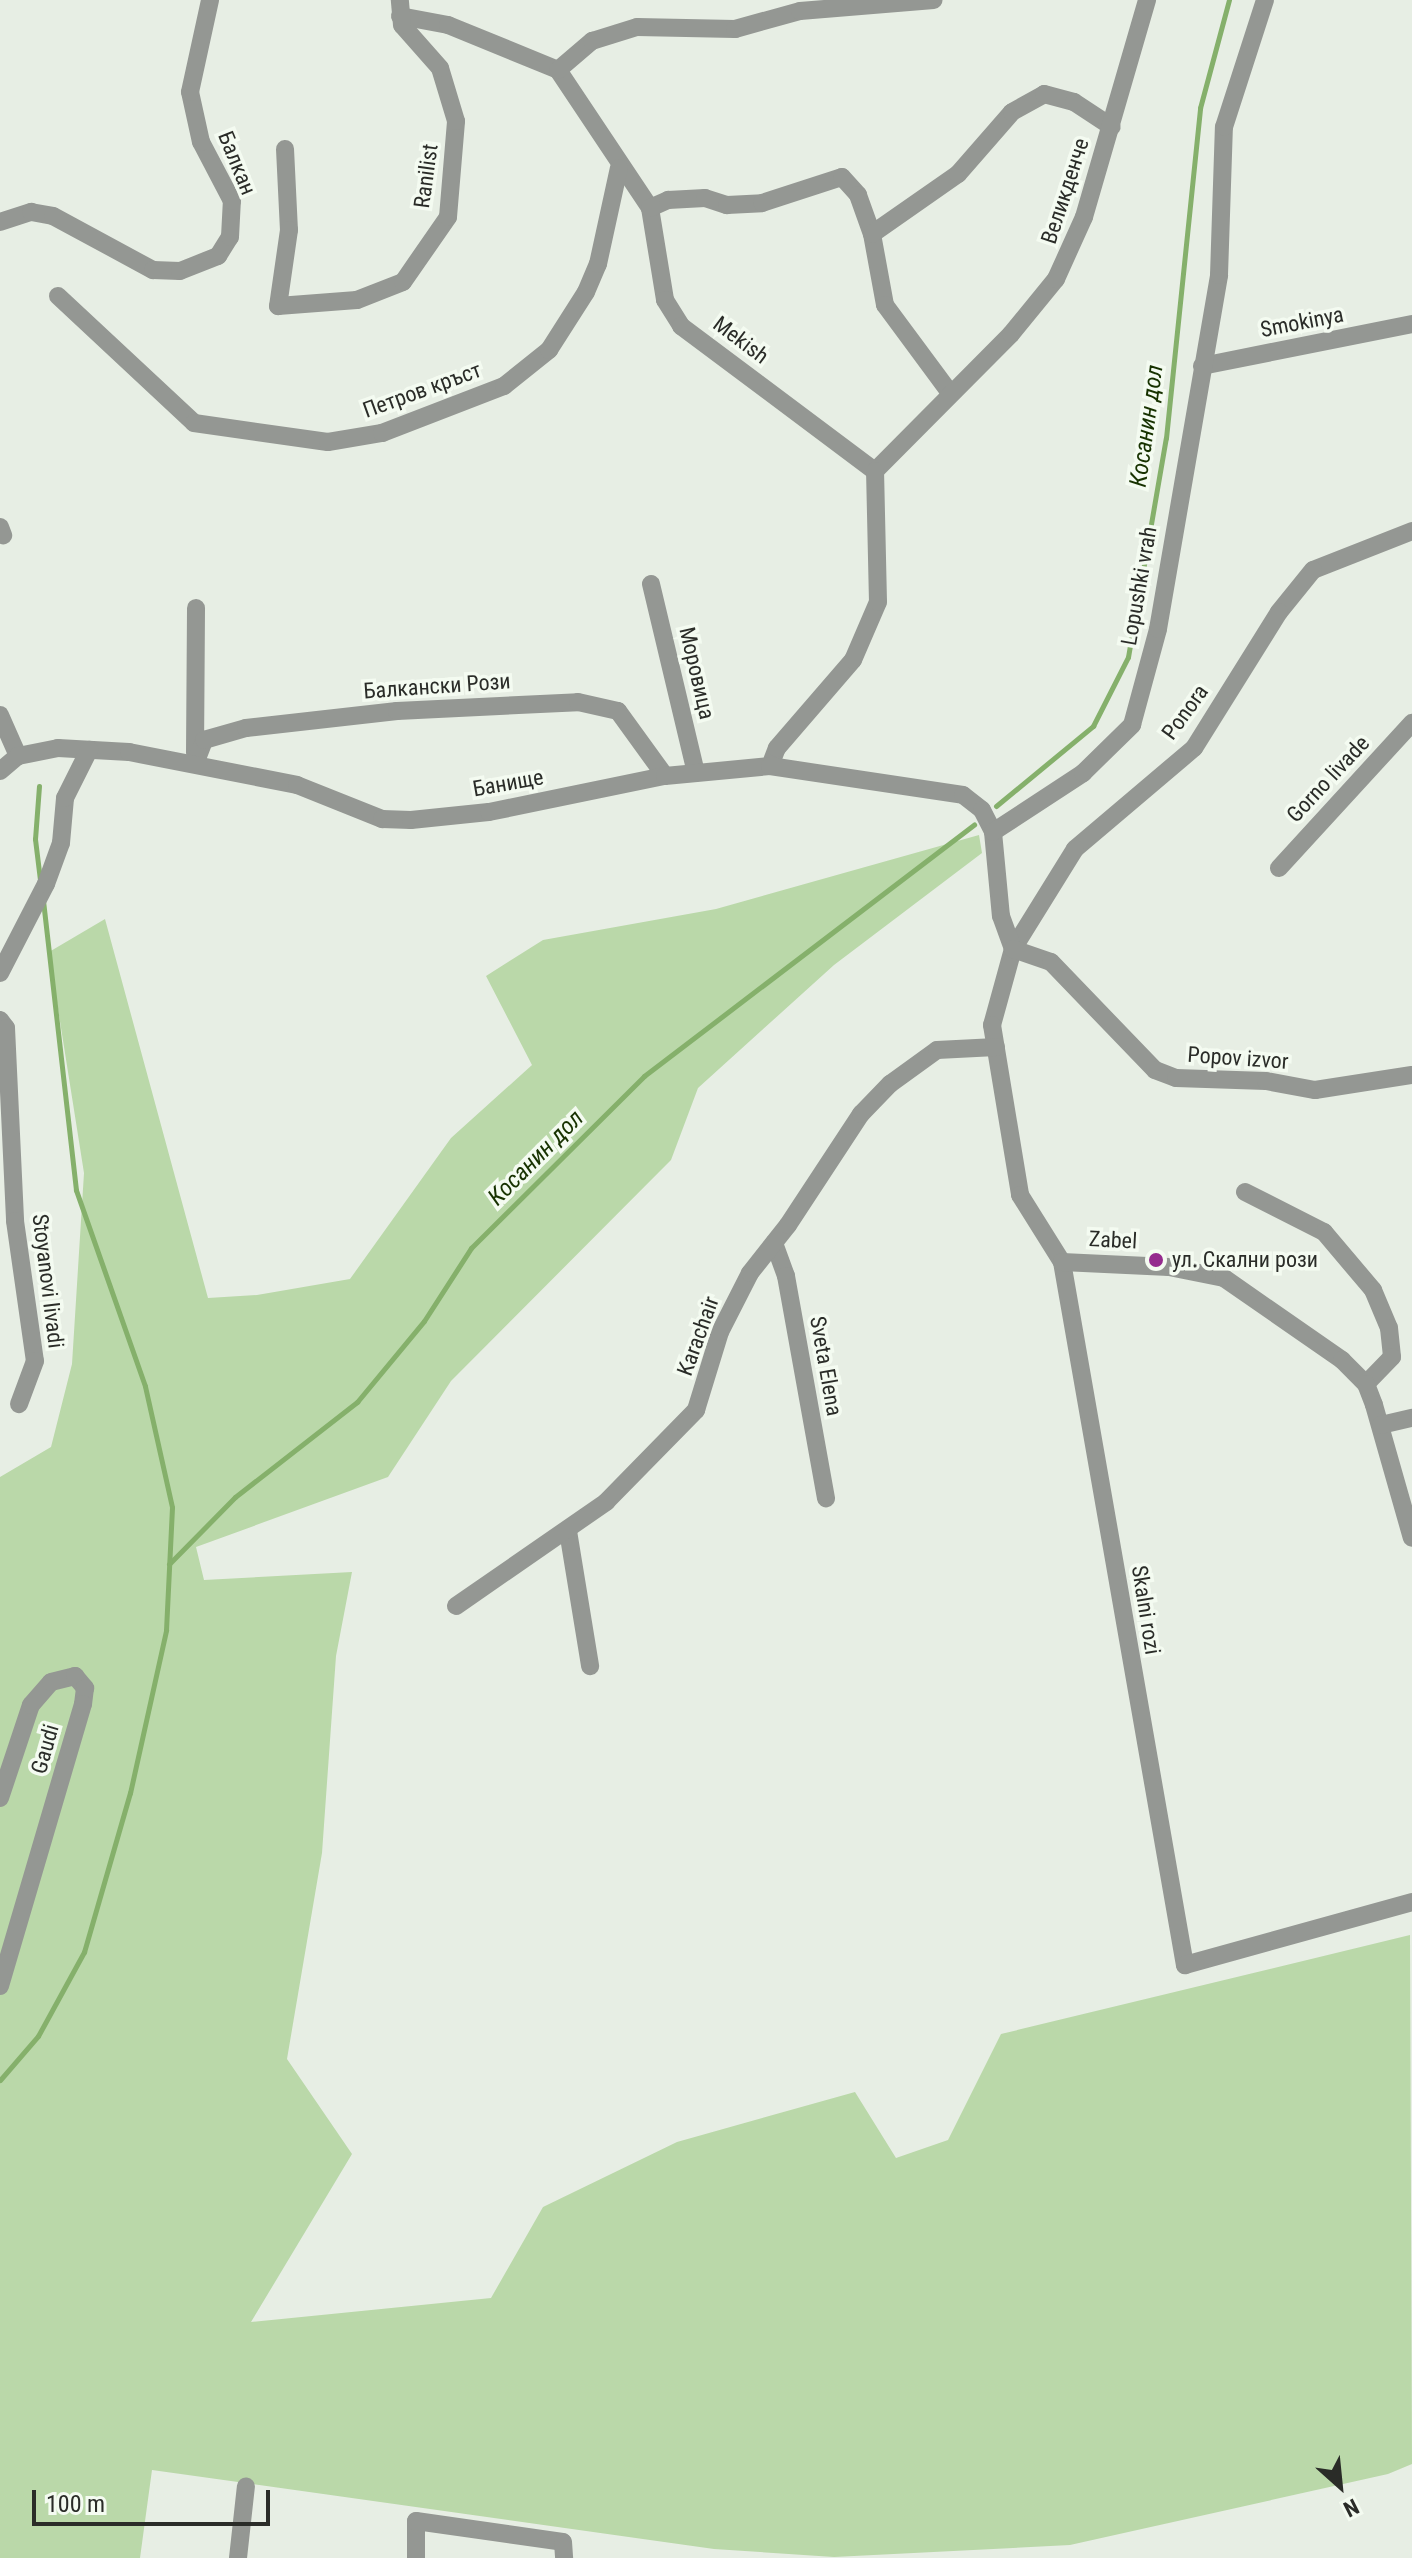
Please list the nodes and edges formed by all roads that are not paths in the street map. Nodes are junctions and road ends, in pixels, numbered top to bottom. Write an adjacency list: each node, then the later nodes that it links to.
1 (210, 0): 12 (street, Балкан)
2 (934, 0): 5 (street)
3 (1147, 0): 8 (street, Великденче)
4 (1265, 0): 16 (street, Lopushki vrah)
5 (902, 2): 7 (street)
6 (400, 8): 7 (street); 9 (street, Ranilist)
7 (558, 70): 10 (street, Mekish)
8 (1112, 127): 13 (street); 17 (street, Великденче)
9 (285, 149)
10 (619, 168): 11 (street, Mekish); 14 (street, Петров кръст)
11 (650, 208): 13 (street); 18 (street, Mekish)
12 (0, 222)
13 (872, 234): 17 (street)
14 (58, 296)
15 (1412, 324): 16 (street, Smokinya)
16 (1202, 366): 31 (street, Lopushki vrah)
17 (950, 393): 18 (street, Великденче)
18 (875, 471): 27 (street)
19 (1412, 531): 33 (street, Ponora)
20 (651, 584): 29 (street, Моровица)
21 (196, 608): 26 (street)
22 (0, 715): 25 (street)
23 (1412, 723): 32 (street, Gorno livade)
24 (89, 750): 25 (street, Банище); 26 (street, Банище); 34 (street)
25 (18, 756): 28 (street)
26 (195, 764): 30 (street, Банище); 30 (street, Балкански Рози)
27 (770, 766): 29 (street, Банище); 31 (street, Банище)
28 (0, 771)
29 (696, 773): 30 (street, Банище)
30 (665, 776)
31 (993, 832): 33 (street)
32 (1279, 868)
33 (1013, 949): 36 (street, Zabel); 37 (street, Popov izvor)
34 (0, 973)
35 (0, 1020): 42 (street, Stoyanovi livadi)
36 (996, 1047): 39 (street, Karachair); 40 (street, Zabel)
37 (1412, 1075)
38 (1245, 1192): 41 (street)
39 (774, 1243): 45 (street, Sveta Elena); 46 (street, Karachair)
40 (1062, 1262): 41 (street, Zabel); 51 (street, Skalni rozi)
41 (1366, 1384): 44 (street, Zabel)
42 (19, 1404)
43 (1412, 1418): 44 (street)
44 (1381, 1425): 47 (street, Zabel)
45 (826, 1498)
46 (568, 1531): 48 (street, Karachair); 49 (street)
47 (1412, 1538)
48 (456, 1606)
49 (590, 1666)
50 (0, 1798): 52 (street, Gaudi)
51 (1412, 1902)
52 (0, 1986)
53 (246, 2486): 55 (street)
54 (563, 2550): 56 (street)
55 (238, 2558)
56 (416, 2558)

